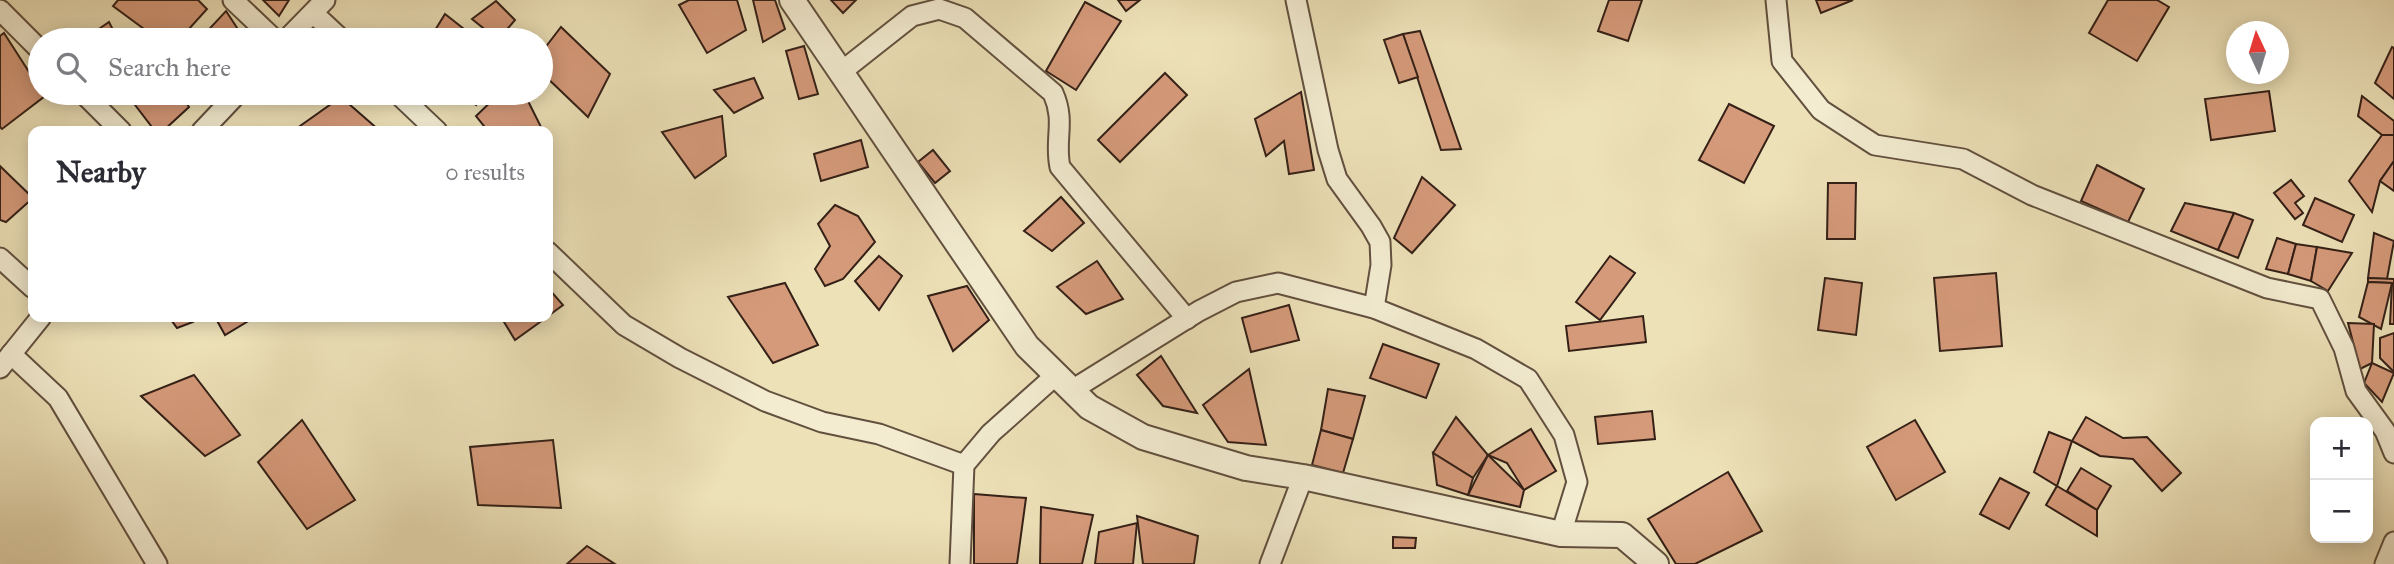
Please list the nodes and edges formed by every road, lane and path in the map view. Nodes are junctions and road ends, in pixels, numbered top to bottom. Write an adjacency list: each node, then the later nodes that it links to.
1 (233, 0): 7 (street)
2 (792, 0): 11 (street)
3 (1296, 0): 21 (street)
4 (1776, 0): 26 (street)
5 (319, 6): 8 (street); 9 (street)
6 (0, 10): 10 (street)
7 (262, 28)
8 (298, 28)
9 (334, 28)
10 (28, 38)
11 (841, 72): 22 (street); 25 (street)
12 (95, 105): 15 (street)
13 (227, 105): 16 (street)
14 (410, 105): 17 (street)
15 (116, 126)
16 (207, 126)
17 (432, 126)
18 (553, 257): 27 (street)
19 (0, 258): 20 (street)
20 (28, 283)
21 (1374, 308): 22 (street); 29 (street)
22 (1187, 319): 25 (street)
23 (37, 322): 24 (street)
24 (6, 361): 31 (street)
25 (1064, 382): 27 (street); 28 (street)
26 (2394, 453)
27 (964, 466): 32 (street)
28 (1303, 477): 29 (street); 33 (street)
29 (1561, 534): 34 (street)
30 (2394, 542): 35 (street)
31 (157, 564)
32 (961, 564)
33 (1270, 564)
34 (1656, 564)
35 (2385, 564)

